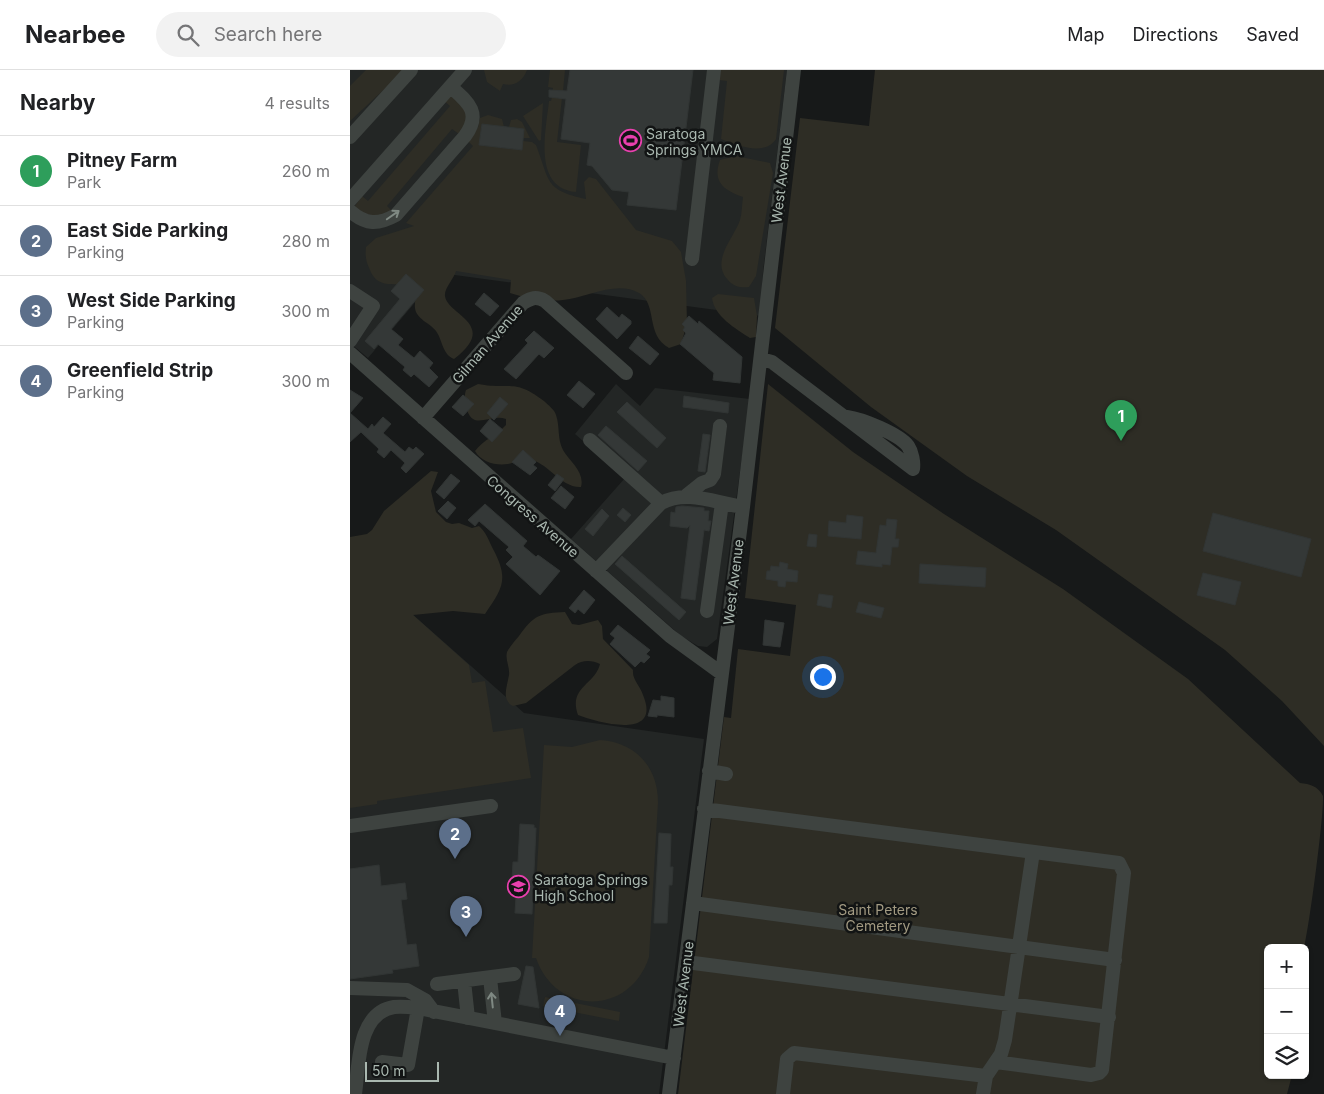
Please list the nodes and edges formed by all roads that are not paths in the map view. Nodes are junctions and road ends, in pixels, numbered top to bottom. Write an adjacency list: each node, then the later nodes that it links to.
1 (411, 70): 6 (street)
2 (465, 70): 5 (street)
3 (714, 70): 9 (street)
4 (794, 70): 13 (street, West Avenue)
5 (451, 87): 7 (street); 8 (street, one-way to 5)
6 (350, 137)
7 (350, 200)
8 (350, 211)
9 (692, 258)
10 (350, 291): 11 (street)
11 (350, 341)
12 (350, 353): 16 (street, Congress Avenue)
13 (761, 360): 15 (street); 22 (street, West Avenue)
14 (626, 373): 16 (street, Gilman Avenue)
15 (843, 417): 15 (street)
16 (423, 418): 23 (street, Congress Avenue)
17 (720, 426): 19 (street)
18 (590, 440): 20 (street)
19 (687, 495): 20 (street); 21 (street)
20 (661, 503): 23 (street)
21 (722, 503): 22 (street); 24 (street)
22 (743, 507): 25 (street, West Avenue)
23 (596, 571): 25 (street, Congress Avenue)
24 (707, 611)
25 (721, 672): 26 (street, West Avenue)
26 (709, 771): 27 (street); 29 (street, West Avenue)
27 (726, 774)
28 (491, 806): 30 (street)
29 (704, 809): 31 (street); 32 (street, West Avenue)
30 (350, 826)
31 (1034, 852): 33 (street); 34 (street)
32 (692, 903): 33 (street); 35 (street, West Avenue)
33 (1020, 947): 34 (street); 41 (street)
34 (1115, 960): 44 (street)
35 (686, 962): 41 (street); 47 (street, West Avenue)
36 (514, 974): 37 (street)
37 (490, 978): 38 (street); 46 (street, one-way to 37)
38 (464, 981): 39 (street); 45 (street)
39 (437, 984)
40 (350, 988): 43 (street)
41 (1012, 1005): 44 (street); 49 (street)
42 (418, 1008): 43 (street); 48 (street); 51 (street)
43 (434, 1012): 45 (street)
44 (1109, 1017): 49 (street)
45 (468, 1018): 46 (street)
46 (495, 1023): 47 (street)
47 (674, 1058): 52 (street, West Avenue)
48 (382, 1062)
49 (996, 1062): 50 (street)
50 (986, 1076): 53 (street); 54 (street)
51 (355, 1094)
52 (669, 1094)
53 (783, 1094)
54 (983, 1094)

